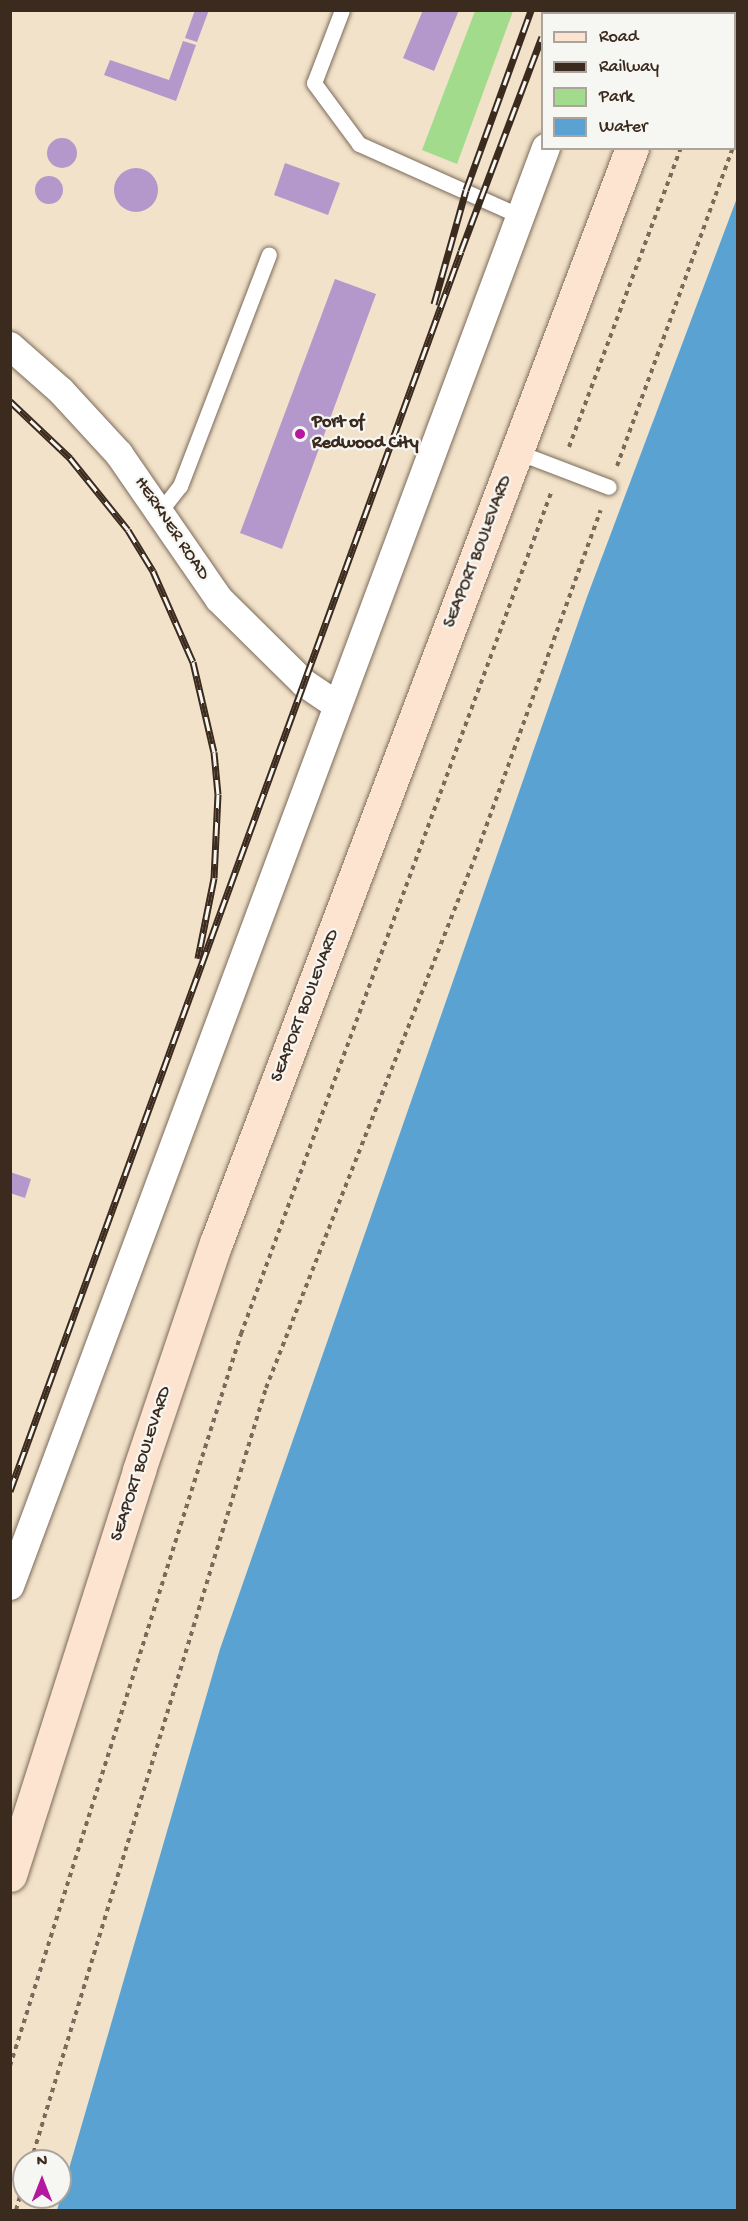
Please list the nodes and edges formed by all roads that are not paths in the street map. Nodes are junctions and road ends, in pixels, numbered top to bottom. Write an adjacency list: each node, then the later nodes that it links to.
1 (342, 10): 4 (lane)
2 (545, 150): 4 (street)
3 (631, 150): 7 (main road, SEAPORT BOULEVARD)
4 (520, 216): 10 (street)
5 (269, 254): 9 (lane)
6 (10, 346): 9 (street, HERKNER ROAD)
7 (517, 452): 8 (lane); 12 (main road, SEAPORT BOULEVARD)
8 (609, 487)
9 (161, 510): 10 (street, HERKNER ROAD)
10 (337, 705): 11 (street)
11 (10, 1586)
12 (10, 1875)

